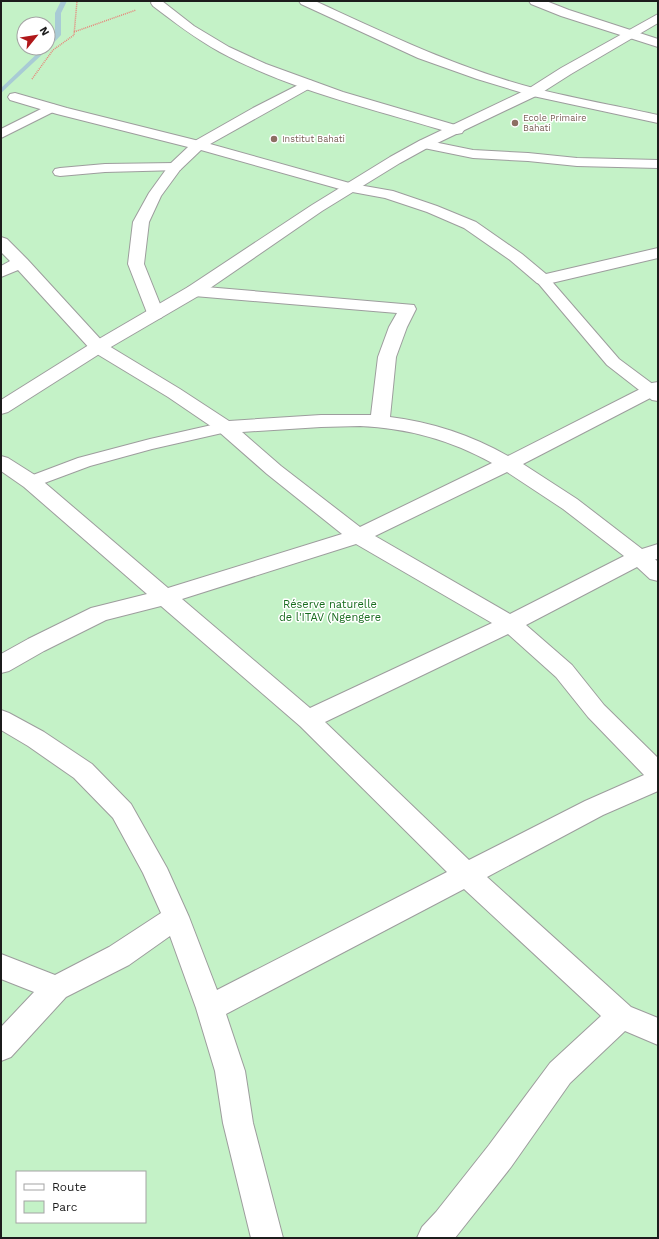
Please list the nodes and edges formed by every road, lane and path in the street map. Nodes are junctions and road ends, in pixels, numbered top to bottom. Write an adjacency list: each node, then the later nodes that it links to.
1 (77, 1): 6 (path)
2 (305, 1): 10 (street)
3 (535, 1): 7 (street)
4 (157, 3): 6 (path); 9 (street)
5 (658, 18): 7 (street)
6 (74, 32): 11 (path)
7 (630, 34): 8 (street); 10 (street)
8 (658, 43)
9 (308, 84): 14 (street); 17 (lane)
10 (533, 92): 13 (street); 14 (street)
11 (14, 96): 12 (street)
12 (51, 108): 15 (lane); 17 (street)
13 (658, 119)
14 (457, 130): 16 (street)
15 (1, 134)
16 (424, 144): 18 (lane); 21 (street)
17 (198, 145): 19 (street); 21 (street)
18 (658, 164)
19 (175, 166): 20 (lane); 28 (street)
20 (60, 172)
21 (352, 188): 26 (street); 27 (street)
22 (1, 242): 24 (street)
23 (658, 253): 26 (street)
24 (21, 262): 25 (street); 29 (street)
25 (1, 272)
26 (543, 280): 30 (lane)
27 (194, 291): 28 (street); 32 (street)
28 (155, 314): 29 (street)
29 (98, 347): 31 (street); 33 (street)
30 (655, 391): 35 (street)
31 (1, 408)
32 (380, 421): 33 (street); 35 (street)
33 (225, 427): 36 (lane); 37 (street)
34 (1, 462): 36 (street)
35 (508, 463): 37 (street); 38 (street)
36 (31, 482): 40 (street)
37 (358, 536): 40 (street); 41 (street)
38 (649, 554): 39 (street); 41 (street)
39 (658, 574)
40 (165, 597): 42 (street); 44 (street)
41 (510, 624): 44 (street); 45 (street)
42 (1, 665)
43 (1, 718): 48 (street)
44 (308, 720): 47 (street)
45 (658, 774)
46 (658, 780): 47 (street)
47 (466, 874): 51 (street); 52 (street)
48 (176, 917): 50 (street); 51 (street)
49 (1, 966): 50 (street)
50 (56, 988): 54 (street)
51 (210, 1008): 55 (street)
52 (621, 1016): 53 (street); 56 (street)
53 (658, 1032)
54 (1, 1047)
55 (267, 1238)
56 (433, 1238)

